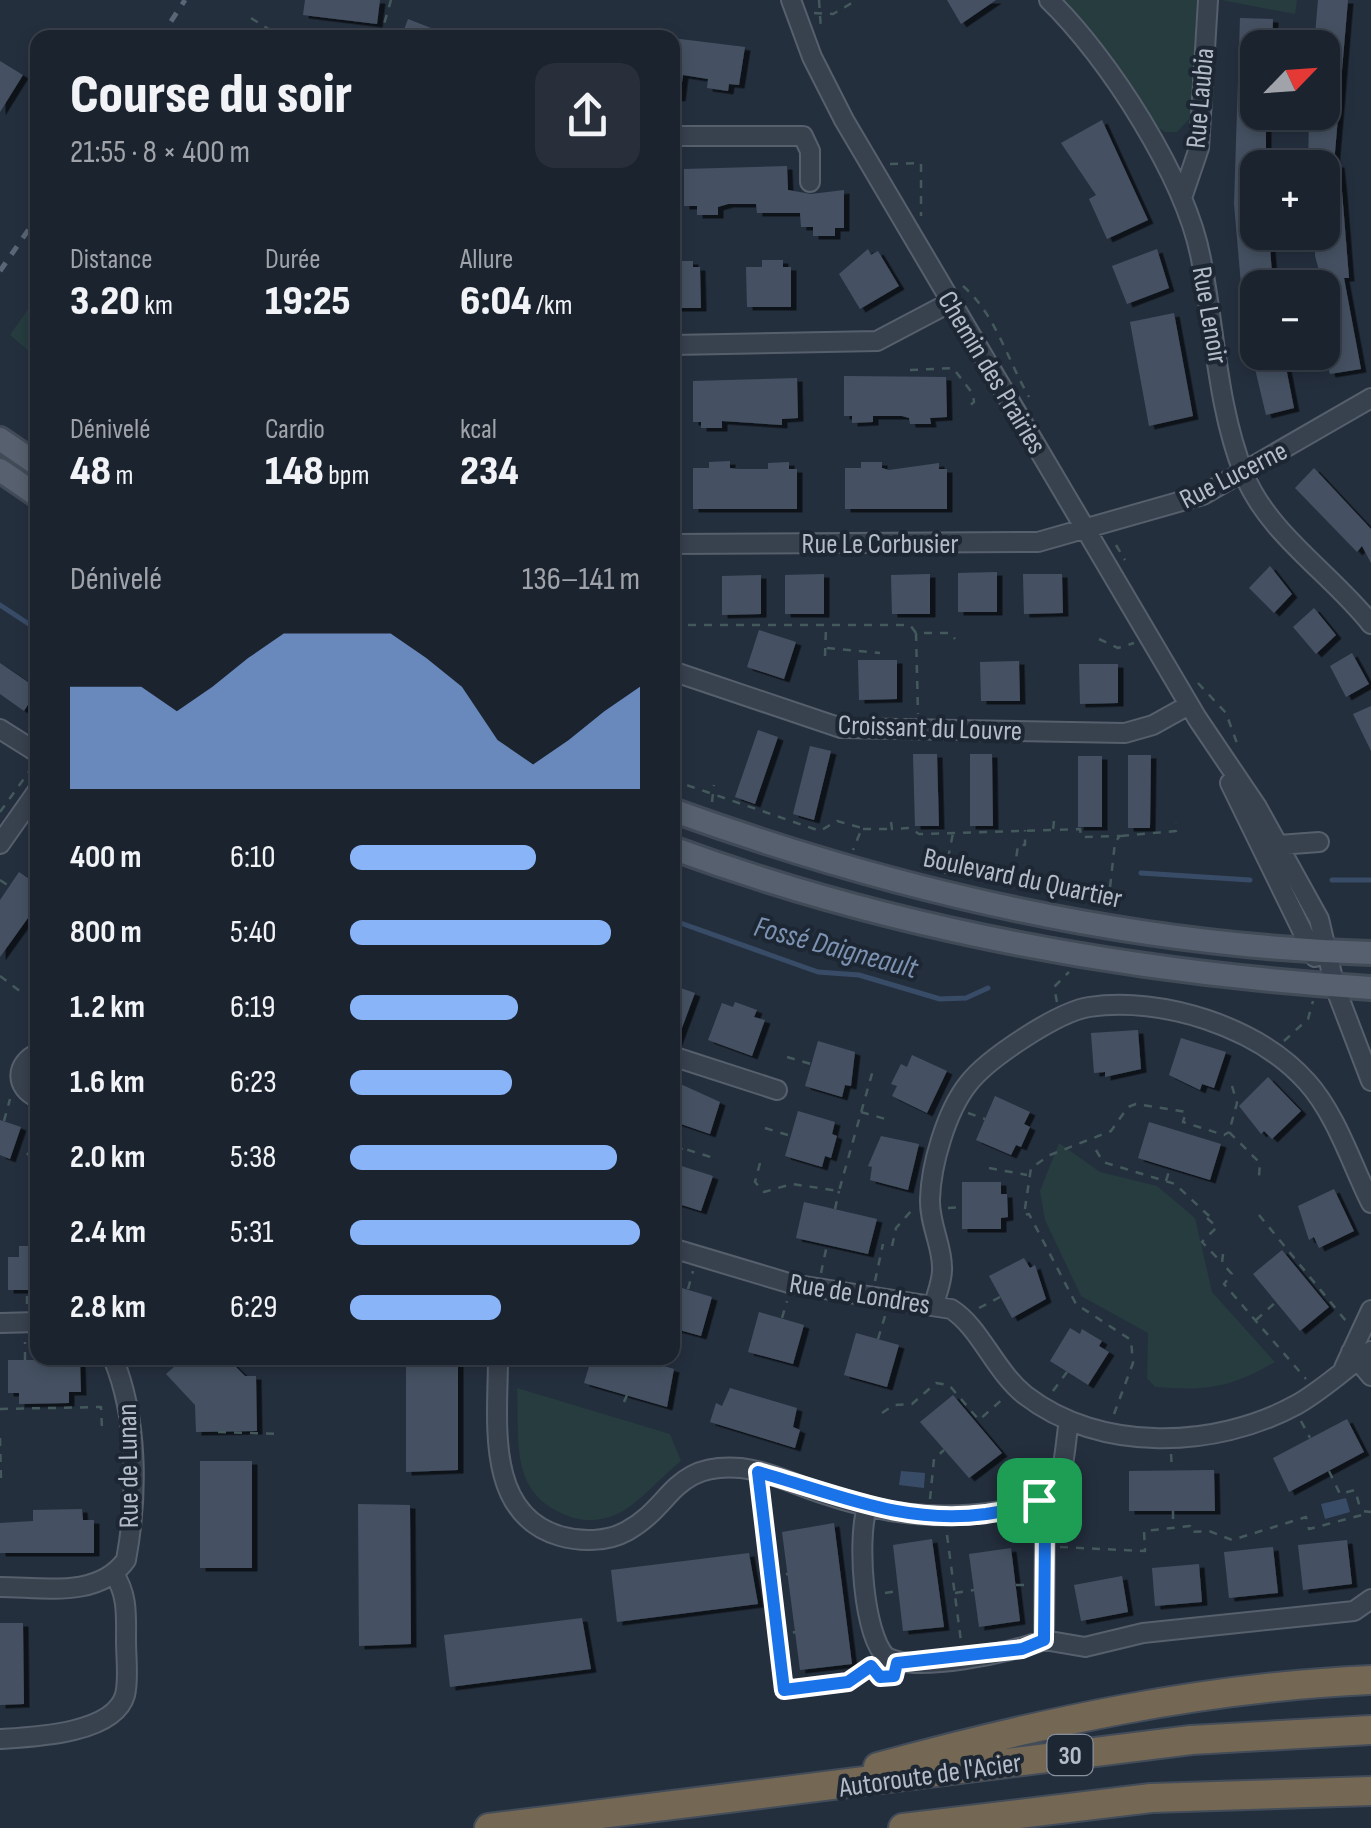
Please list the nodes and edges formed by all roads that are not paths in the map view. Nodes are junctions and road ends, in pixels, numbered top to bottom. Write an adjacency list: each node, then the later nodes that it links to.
1 (791, 0): 7 (street, Chemin des Prairies)
2 (1049, 0): 6 (street, Rue Lenoir)
3 (1208, 0): 6 (street, Rue Laubia)
4 (680, 136): 5 (street)
5 (810, 182)
6 (1183, 196): 13 (street, Rue Lenoir)
7 (957, 294): 8 (street); 15 (street, Chemin des Prairies)
8 (680, 344)
9 (1371, 398): 13 (street, Rue Lucerne)
10 (0, 439): 11 (main road)
11 (30, 460)
12 (0, 470): 14 (main road)
13 (1244, 474): 15 (street, Rue Lucerne); 17 (street, Rue Lenoir)
14 (30, 491)
15 (1085, 528): 16 (street, Rue Le Corbusier); 19 (street, Chemin des Prairies)
16 (680, 544)
17 (1371, 624)
18 (680, 674): 19 (street, Croissant du Louvre)
19 (1189, 705): 21 (street, Chemin des Prairies)
20 (0, 730): 22 (street)
21 (1208, 737): 27 (street, Chemin des Prairies); 29 (street, Chemin des Prairies)
22 (30, 752)
23 (30, 801): 26 (street)
24 (680, 813): 29 (main road, Boulevard du Quartier)
25 (1319, 842): 27 (street)
26 (0, 844)
27 (1280, 845): 29 (street, Chemin des Prairies)
28 (680, 851): 31 (main road)
29 (1320, 951): 30 (main road, Boulevard du Quartier); 31 (street, Chemin des Prairies)
30 (1371, 953)
31 (1335, 986): 32 (main road); 36 (street, Chemin des Prairies)
32 (1371, 988)
33 (30, 1058): 35 (street)
34 (680, 1059): 37 (street)
35 (11, 1082)
36 (1371, 1082)
37 (777, 1090)
38 (1371, 1203): 40 (street)
39 (680, 1251): 40 (street, Rue de Londres)
40 (934, 1304): 48 (street, Rue de Londres)
41 (1371, 1310): 44 (street, Rue de Londres)
42 (30, 1322): 43 (street)
43 (0, 1323)
44 (1356, 1358): 47 (street); 48 (street, Rue de Londres)
45 (115, 1365): 51 (street, Rue de Lunan)
46 (498, 1365): 50 (street)
47 (1371, 1376)
48 (1069, 1421): 49 (street)
49 (1039, 1500): 50 (street); 54 (street)
50 (868, 1508): 54 (street)
51 (114, 1574): 52 (street); 57 (street)
52 (0, 1587)
53 (1371, 1599): 54 (street)
54 (1044, 1640)
55 (1371, 1680): 59 (highway)
56 (1371, 1730): 59 (highway, Autoroute de l'Acier / 30)
57 (0, 1739)
58 (1371, 1791): 61 (highway, Autoroute de l'Acier / 30)
59 (770, 1796): 60 (highway, Autoroute de l'Acier / 30)
60 (490, 1828)
61 (903, 1828)

